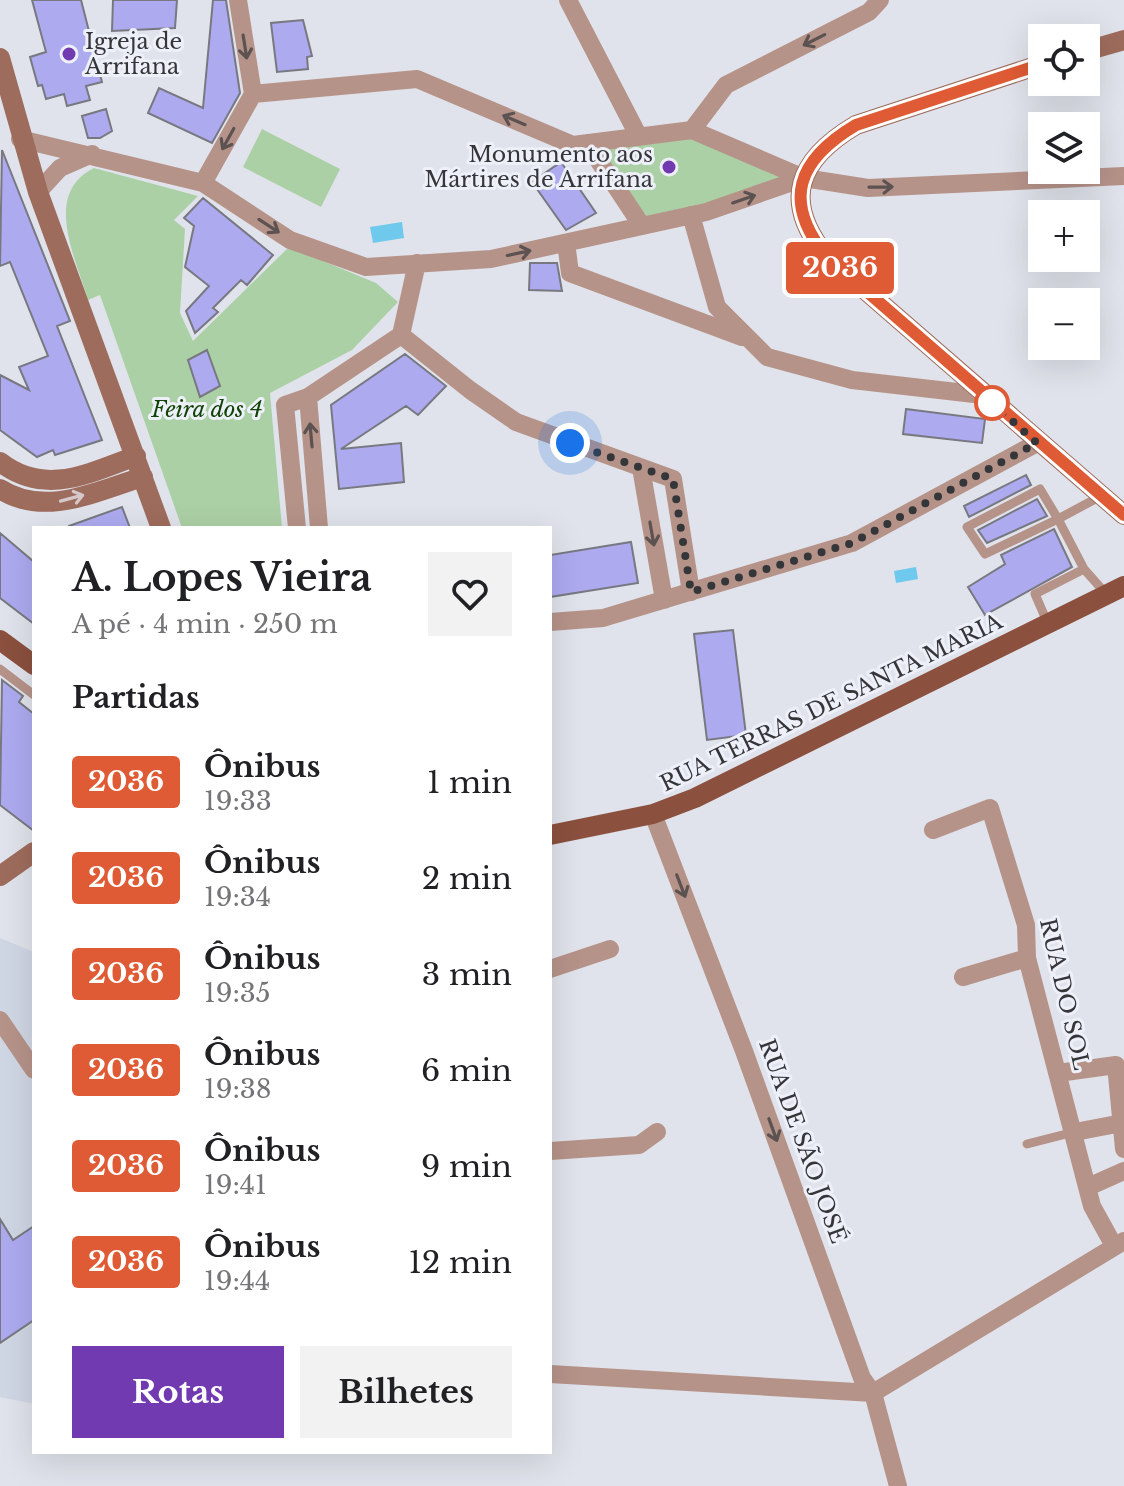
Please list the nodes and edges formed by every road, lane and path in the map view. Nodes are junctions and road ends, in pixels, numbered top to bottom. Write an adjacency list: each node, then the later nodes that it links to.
1 (238, 0): 8 (street, one-way to 8)
2 (568, 0): 10 (street)
3 (880, 0): 9 (street, one-way to 9)
4 (1124, 40): 5 (street)
5 (1100, 47)
6 (0, 58): 11 (street)
7 (1028, 69): 15 (street)
8 (253, 94): 12 (street, one-way to 8); 16 (street, one-way to 16)
9 (692, 130): 10 (street); 15 (street)
10 (639, 137): 12 (street)
11 (20, 139): 13 (street); 17 (street)
12 (587, 143): 19 (street)
13 (92, 154): 16 (street); 17 (street)
14 (1124, 176): 15 (street, one-way to 14)
15 (804, 178): 18 (street, one-way to 15); 24 (street)
16 (203, 183): 21 (street, one-way to 21)
17 (38, 192): 27 (street)
18 (691, 215): 19 (street); 23 (street)
19 (642, 226): 21 (street, one-way to 19)
20 (567, 250): 23 (street)
21 (417, 263): 22 (street)
22 (401, 335): 25 (street); 29 (street)
23 (744, 338): 24 (street)
24 (983, 395): 26 (street)
25 (308, 397): 31 (street, one-way to 25); 32 (street)
26 (1037, 443): 34 (street); 42 (street)
27 (136, 456): 28 (street); 30 (street)
28 (0, 462)
29 (641, 468): 42 (street); 43 (street, one-way to 43)
30 (143, 477): 33 (street, one-way to 30); 37 (street)
31 (315, 479): 32 (street); 39 (street)
32 (293, 482): 38 (street)
33 (0, 489)
34 (1101, 496): 35 (street); 36 (lane)
35 (1124, 515)
36 (1058, 519): 36 (lane); 40 (lane)
37 (160, 526)
38 (297, 526)
39 (319, 526)
40 (1084, 569): 41 (lane); 45 (lane)
41 (1116, 590): 45 (main road, RUA TERRAS DE SANTA MARIA)
42 (691, 592): 43 (street)
43 (664, 600): 44 (street)
44 (552, 622)
45 (1048, 624): 50 (main road, RUA TERRAS DE SANTA MARIA)
46 (0, 640): 47 (main road)
47 (32, 664)
48 (0, 669): 49 (lane)
49 (32, 693)
50 (653, 814): 52 (main road, RUA TERRAS DE SANTA MARIA); 72 (street, RUA DE SÃO JOSÉ, one-way to 72)
51 (933, 830): 56 (street, RUA DO SOL)
52 (552, 835)
53 (32, 853): 54 (street)
54 (0, 876)
55 (610, 949): 57 (street)
56 (1027, 958): 58 (street); 61 (street, RUA DO SOL)
57 (552, 968)
58 (963, 977)
59 (0, 1020): 60 (street)
60 (32, 1067)
61 (1058, 1073): 62 (street); 64 (street, RUA DO SOL)
62 (1122, 1123): 64 (street); 66 (street)
63 (657, 1132): 67 (street)
64 (1075, 1132): 65 (lane); 69 (street, RUA DO SOL)
65 (1027, 1144)
66 (1124, 1149)
67 (552, 1151)
68 (1124, 1171): 69 (street)
69 (1088, 1187): 70 (street, RUA DO SOL)
70 (1119, 1244): 72 (street)
71 (552, 1374): 72 (street)
72 (873, 1393): 73 (street, RUA DE SÃO JOSÉ)
73 (898, 1486)

